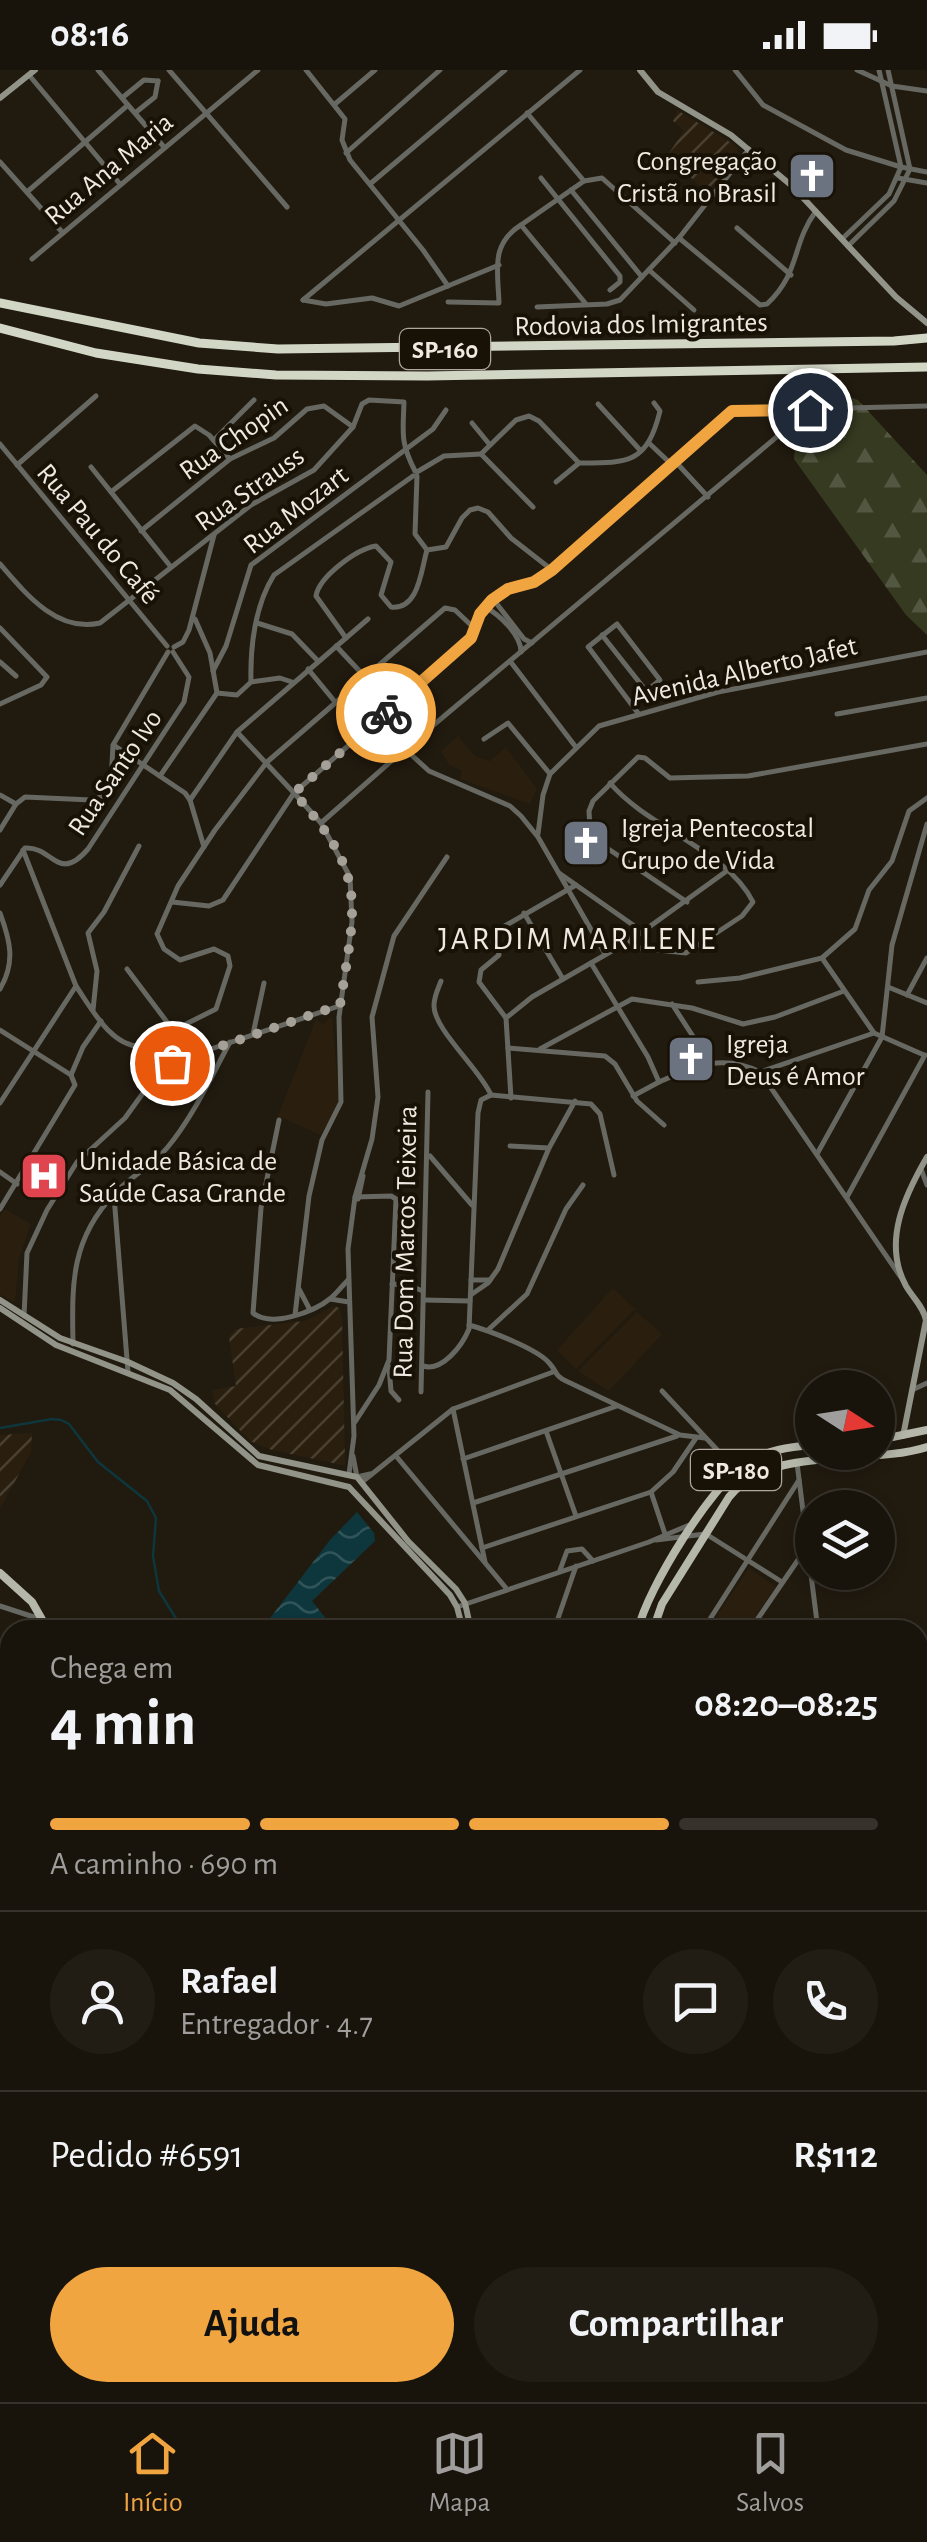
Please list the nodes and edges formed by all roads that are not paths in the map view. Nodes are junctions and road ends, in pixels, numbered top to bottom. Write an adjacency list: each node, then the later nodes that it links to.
1 (98, 70): 20 (street)
2 (169, 70): 15 (street); 23 (street)
3 (258, 70): 23 (street, Rua Ana Maria)
4 (306, 70): 22 (street)
5 (375, 70): 22 (street)
6 (440, 70): 29 (street)
7 (506, 70): 40 (street)
8 (580, 70): 25 (street)
9 (640, 70): 28 (main road)
10 (735, 70): 31 (street)
11 (857, 70): 16 (street)
12 (880, 70): 16 (street)
13 (888, 70): 17 (street)
14 (32, 72): 19 (main road); 26 (street)
15 (158, 82): 20 (street); 24 (street)
16 (882, 83): 17 (street); 31 (street)
17 (892, 86): 18 (street); 32 (street)
18 (927, 91)
19 (0, 98)
20 (122, 98): 21 (street)
21 (128, 104): 24 (street); 26 (street)
22 (335, 104): 29 (street)
23 (204, 112): 27 (street, Rua Ana Maria); 44 (street)
24 (135, 113): 27 (street)
25 (527, 114): 37 (street); 46 (street)
26 (86, 142): 39 (street); 42 (street)
27 (164, 147): 39 (street, Rua Ana Maria)
28 (749, 148): 45 (main road); 51 (street)
29 (346, 153): 40 (street)
30 (0, 162): 42 (street)
31 (901, 167): 32 (street); 35 (street)
32 (910, 169): 33 (street); 36 (street)
33 (927, 172)
34 (542, 178): 43 (street)
35 (898, 178): 36 (street); 50 (street)
36 (907, 180): 38 (street); 52 (street)
37 (584, 181): 41 (street); 51 (street)
38 (927, 183)
39 (120, 184): 49 (street, Rua Ana Maria)
40 (370, 185): 46 (street)
41 (571, 190): 43 (street); 57 (street)
42 (27, 192): 49 (street)
43 (558, 199): 47 (street); 59 (street)
44 (287, 207)
45 (816, 211): 50 (main road); 56 (street)
46 (399, 220): 58 (street); 58 (street)
47 (522, 225): 54 (street); 62 (street)
48 (737, 228): 56 (street)
49 (62, 233): 53 (street, Rua Ana Maria)
50 (842, 239): 52 (main road)
51 (677, 240): 55 (street); 56 (street)
52 (848, 246): 65 (main road)
53 (32, 260)
54 (499, 266): 58 (street); 60 (street)
55 (648, 270): 57 (street); 64 (street)
56 (790, 275)
57 (642, 277): 62 (street)
58 (448, 286)
59 (610, 290)
60 (448, 302)
61 (0, 304): 67 (highway, Rodovia dos Imigrantes / SP-160)
62 (586, 304): 63 (street)
63 (538, 307)
64 (694, 310)
65 (927, 323)
66 (0, 328): 68 (highway, Rodovia dos Imigrantes / SP-160)
67 (927, 338)
68 (927, 367)
69 (96, 396): 88 (street)
70 (254, 400): 78 (street)
71 (654, 403): 80 (street)
72 (598, 404): 83 (street)
73 (927, 406): 75 (street)
74 (446, 410): 82 (street, Rua Mozart)
75 (810, 410): 87 (street); 93 (street)
76 (472, 424): 81 (street)
77 (353, 427): 82 (street, Rua Strauss); 85 (street, Rua Chopin); 96 (street, Rua Strauss)
78 (214, 440): 85 (street); 92 (street)
79 (0, 444): 88 (street, Rua Pau do Café)
80 (650, 444): 83 (street); 87 (street)
81 (490, 445): 84 (street); 86 (street)
82 (404, 450): 90 (street, Rua Strauss); 124 (street, Rua Mozart)
83 (640, 451): 86 (street)
84 (480, 454): 90 (street); 94 (street)
85 (230, 459): 95 (street, Rua Chopin)
86 (579, 462): 91 (street)
87 (672, 462): 93 (street); 100 (street)
88 (16, 465): 104 (street, Rua Pau do Café)
89 (91, 467): 92 (street)
90 (416, 474): 97 (street); 108 (street)
91 (556, 482)
92 (110, 492): 95 (street)
93 (708, 497): 115 (street)
94 (533, 506)
95 (142, 531): 99 (street)
96 (214, 536): 99 (street, Rua Strauss); 106 (street)
97 (427, 550): 100 (street); 114 (street)
98 (0, 564): 101 (street, Rua Strauss)
99 (172, 567): 104 (street, Rua Strauss)
100 (552, 570): 103 (street)
101 (9, 574): 102 (street); 104 (street, Rua Strauss)
102 (0, 577)
103 (493, 599): 105 (street); 115 (street)
104 (129, 601): 117 (street, Rua Pau do Café)
105 (486, 607): 110 (street); 118 (street)
106 (194, 616): 111 (street); 112 (street)
107 (368, 620): 114 (street)
108 (258, 623): 121 (street); 127 (street)
109 (0, 628): 133 (street)
110 (474, 628): 126 (street); 148 (street)
111 (189, 630): 112 (street); 117 (street)
112 (200, 632): 124 (street)
113 (602, 634): 129 (street); 129 (street); 134 (street)
114 (346, 638): 116 (street)
115 (532, 644): 118 (street)
116 (336, 646): 121 (street); 126 (street)
117 (171, 649): 140 (street); 144 (street, Rua Santo Ivo)
118 (521, 652): 120 (street)
119 (927, 652): 135 (street, Avenida Alberto Jafet)
120 (509, 660): 141 (street); 142 (street)
121 (318, 661): 123 (street)
122 (0, 662): 125 (street)
123 (308, 669): 128 (street); 132 (street)
124 (213, 671): 130 (street)
125 (16, 676)
126 (366, 678): 132 (street)
127 (251, 682): 128 (street); 130 (street)
128 (293, 682): 137 (street)
129 (647, 692): 134 (street)
130 (217, 693): 146 (street)
131 (927, 698): 136 (street)
132 (336, 703): 143 (street)
133 (0, 704)
134 (631, 704): 135 (street)
135 (638, 713): 141 (street, Avenida Alberto Jafet)
136 (838, 714)
137 (236, 732): 143 (street); 151 (street)
138 (484, 739): 145 (street)
139 (927, 744): 147 (street)
140 (113, 745): 144 (street); 152 (street)
141 (576, 746): 145 (street, Avenida Alberto Jafet)
142 (405, 749): 153 (street); 158 (street)
143 (267, 762): 148 (street); 157 (street)
144 (144, 766): 146 (street); 161 (street, Rua Santo Ivo)
145 (550, 774): 158 (street)
146 (160, 776): 151 (street)
147 (610, 783): 163 (street); 169 (street)
148 (294, 793): 153 (street); 168 (street)
149 (0, 795): 152 (street)
150 (927, 798): 177 (street)
151 (190, 800): 155 (street)
152 (16, 804): 156 (street)
153 (320, 823): 192 (street)
154 (927, 824): 186 (street)
155 (196, 827): 157 (street); 160 (street)
156 (0, 830)
157 (215, 830): 160 (street)
158 (538, 836): 164 (street)
159 (138, 846): 194 (street)
160 (204, 847): 168 (street)
161 (24, 849): 165 (street); 185 (street)
162 (447, 857): 238 (street)
163 (728, 870): 169 (street); 175 (street)
164 (558, 872): 166 (street); 167 (street)
165 (0, 885)
166 (576, 886): 167 (street); 172 (street)
167 (567, 890): 171 (street); 176 (street)
168 (172, 902): 198 (street)
169 (686, 902): 173 (street)
170 (0, 913): 187 (street)
171 (524, 913): 181 (street); 195 (street)
172 (632, 924): 173 (street); 174 (street)
173 (650, 927): 174 (street)
174 (631, 940): 175 (street)
175 (620, 946): 176 (street)
176 (605, 954): 179 (street)
177 (822, 958): 183 (street); 188 (street)
178 (927, 958): 189 (street)
179 (590, 963): 181 (street); 193 (street)
180 (127, 968): 198 (street)
181 (563, 979): 195 (street)
182 (441, 981): 214 (street)
183 (698, 982)
184 (264, 983): 200 (street)
185 (76, 986): 194 (street); 206 (street)
186 (888, 987): 189 (street); 201 (street)
187 (0, 989)
188 (844, 990): 191 (street); 199 (street)
189 (907, 995): 190 (street)
190 (927, 1003)
191 (672, 1004): 193 (street); 209 (street)
192 (340, 1005): 200 (street); 250 (street)
193 (615, 1007): 205 (street); 212 (street)
194 (93, 1010): 196 (street)
195 (506, 1018): 204 (street)
196 (101, 1020): 198 (street); 211 (street)
197 (0, 1030): 206 (street)
198 (173, 1030)
199 (874, 1033): 201 (street); 210 (street)
200 (253, 1034): 202 (street)
201 (882, 1038): 207 (street); 226 (street)
202 (230, 1042): 203 (street); 208 (street)
203 (213, 1048): 208 (street); 260 (street)
204 (508, 1048): 205 (street); 216 (street)
205 (540, 1050): 215 (street)
206 (34, 1051): 211 (street); 219 (street)
207 (926, 1056): 237 (street)
208 (222, 1060): 236 (street)
209 (702, 1063): 210 (street); 212 (street)
210 (760, 1072): 226 (street)
211 (71, 1075): 232 (street)
212 (659, 1082): 215 (street)
213 (428, 1092): 225 (street, Rua Dom Marcos Teixeira)
214 (490, 1095): 216 (street); 231 (street)
215 (633, 1096): 222 (street)
216 (510, 1098): 217 (street)
217 (561, 1100): 218 (street); 220 (street)
218 (576, 1101): 220 (street); 230 (street)
219 (0, 1103)
220 (563, 1119): 224 (street)
221 (279, 1120): 259 (street)
222 (664, 1125)
223 (510, 1146): 224 (street)
224 (549, 1148): 246 (street)
225 (428, 1154): 233 (street); 243 (street, Rua Dom Marcos Teixeira)
226 (817, 1154): 237 (street)
227 (927, 1157): 228 (main road)
228 (921, 1168): 235 (street); 247 (main road)
229 (0, 1172): 232 (street)
230 (614, 1175)
231 (475, 1181): 233 (street); 239 (street)
232 (17, 1184): 240 (street)
233 (455, 1184): 239 (street)
234 (583, 1184): 262 (street)
235 (927, 1185)
236 (114, 1194): 241 (street); 242 (street)
237 (847, 1197): 247 (street)
238 (356, 1199): 244 (street); 248 (street)
239 (474, 1207): 245 (street)
240 (0, 1209)
241 (99, 1216): 242 (street); 263 (street)
242 (115, 1220): 265 (street)
243 (423, 1278): 249 (street); 251 (street, Rua Dom Marcos Teixeira)
244 (348, 1280): 253 (street); 255 (street)
245 (471, 1280): 246 (street); 252 (street)
246 (490, 1280): 252 (street)
247 (904, 1283): 258 (main road)
248 (392, 1284): 249 (street); 264 (street)
249 (407, 1285): 251 (street)
250 (298, 1286): 257 (street); 259 (street)
251 (424, 1296): 252 (street); 266 (street, Rua Dom Marcos Teixeira)
252 (470, 1298): 261 (street)
253 (330, 1299): 255 (street); 257 (street)
254 (0, 1300): 260 (main road)
255 (350, 1302): 273 (street)
256 (0, 1308): 267 (main road)
257 (310, 1310): 259 (street)
258 (926, 1314): 270 (main road)
259 (294, 1315)
260 (24, 1316): 263 (main road)
261 (469, 1325): 262 (street); 266 (street)
262 (488, 1330): 268 (street)
263 (74, 1344): 265 (main road)
264 (389, 1360): 274 (street); 275 (street)
265 (128, 1362): 267 (street); 297 (main road)
266 (423, 1366): 272 (street, Rua Dom Marcos Teixeira)
267 (128, 1372): 300 (main road)
268 (553, 1372): 276 (street); 277 (street)
269 (927, 1383): 270 (street)
270 (912, 1390): 282 (main road)
271 (662, 1391): 285 (street)
272 (421, 1392)
273 (353, 1400): 274 (street); 278 (street)
274 (370, 1400): 278 (street)
275 (399, 1400)
276 (617, 1406): 280 (street); 281 (street)
277 (453, 1409): 291 (street); 292 (street)
278 (354, 1425): 289 (street)
279 (927, 1430): 282 (main road)
280 (546, 1431): 292 (street); 296 (street)
281 (680, 1435): 284 (street); 296 (street)
282 (903, 1436): 283 (main road); 288 (main road)
283 (895, 1437)
284 (696, 1438): 285 (street); 302 (street)
285 (705, 1438): 294 (street)
286 (927, 1447): 290 (main road, SP-180)
287 (795, 1448): 294 (main road, SP-180)
288 (895, 1451)
289 (353, 1453): 297 (street); 298 (street)
290 (895, 1453)
291 (396, 1456): 298 (street); 307 (street)
292 (464, 1459): 303 (street)
293 (795, 1463): 309 (main road, SP-180)
294 (736, 1470): 305 (main road, SP-180)
295 (798, 1470): 299 (street)
296 (562, 1473): 303 (street); 304 (street)
297 (348, 1475): 298 (main road); 300 (main road)
298 (360, 1479): 300 (main road); 324 (main road)
299 (799, 1480): 301 (street); 313 (street)
300 (349, 1487): 324 (main road)
301 (800, 1490)
302 (651, 1492): 304 (street); 308 (street)
303 (473, 1503): 306 (street)
304 (576, 1516): 312 (street)
305 (696, 1522): 308 (street); 310 (main road, SP-180)
306 (477, 1525): 307 (street); 312 (street)
307 (460, 1534): 316 (street)
308 (665, 1534): 311 (street)
309 (706, 1534): 310 (street); 313 (street); 332 (main road, SP-180)
310 (687, 1536): 311 (street); 331 (main road, SP-180)
311 (648, 1542): 314 (street)
312 (482, 1548): 316 (street)
313 (749, 1560): 320 (street); 333 (street)
314 (593, 1561): 317 (street); 318 (street)
315 (795, 1564): 320 (street)
316 (485, 1565): 321 (street)
317 (576, 1566): 318 (street); 322 (street)
318 (560, 1570): 321 (street); 322 (street)
319 (0, 1573): 327 (main road)
320 (782, 1582): 334 (street)
321 (506, 1588): 324 (street)
322 (566, 1590): 330 (street)
323 (812, 1590): 335 (street)
324 (461, 1605): 328 (main road); 329 (main road)
325 (0, 1606): 326 (street)
326 (32, 1620)
327 (42, 1620)
328 (462, 1620)
329 (467, 1620)
330 (557, 1620)
331 (641, 1620)
332 (656, 1620)
333 (710, 1620)
334 (757, 1620)
335 (817, 1620)

